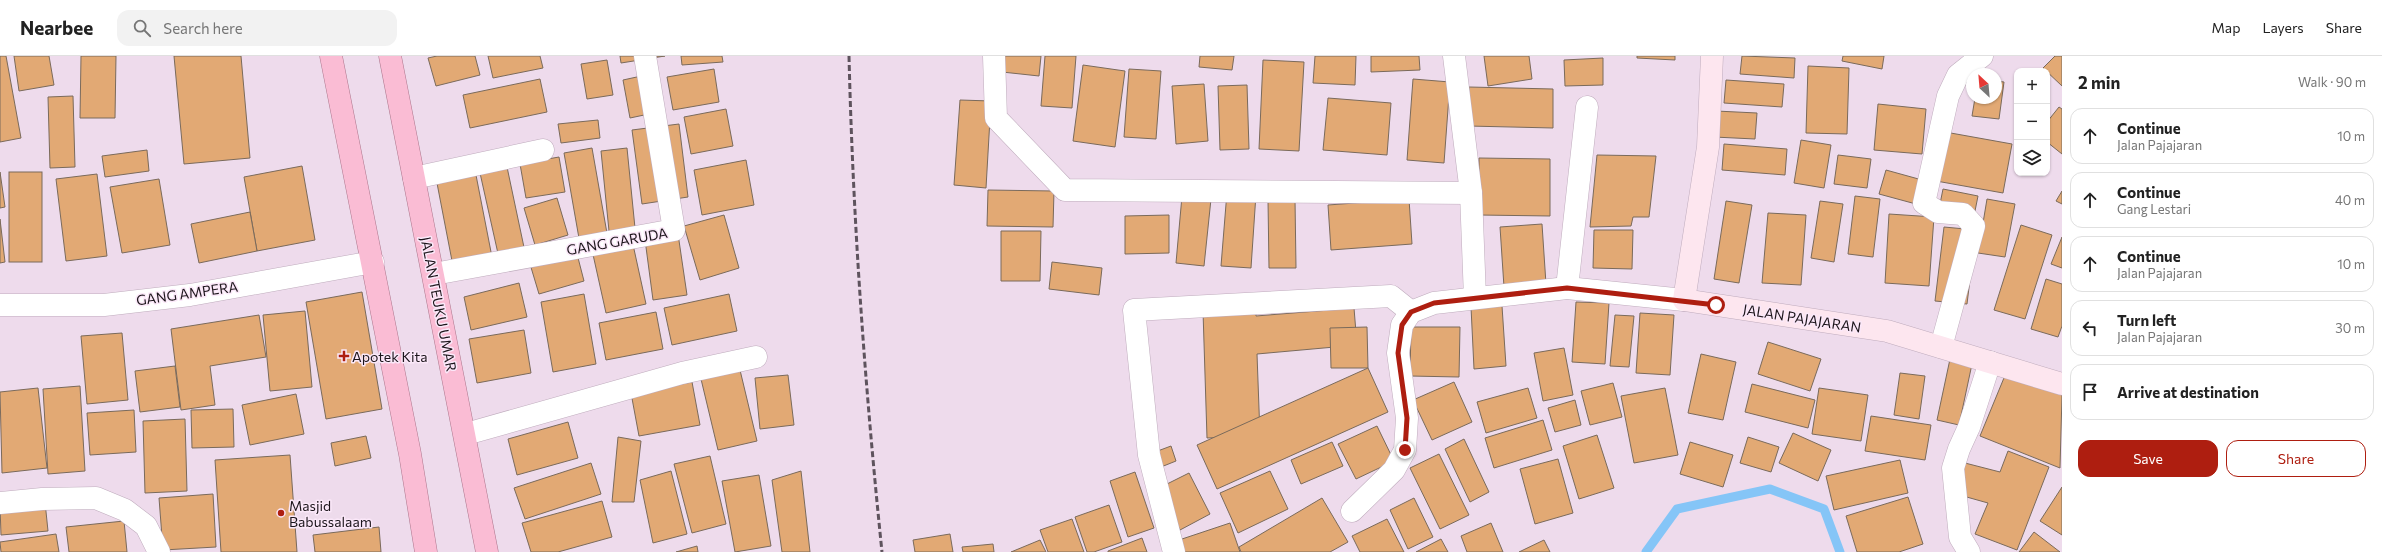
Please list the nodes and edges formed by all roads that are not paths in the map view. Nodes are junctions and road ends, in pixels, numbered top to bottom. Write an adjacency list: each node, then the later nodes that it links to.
1 (331, 56): 12 (highway)
2 (390, 56): 10 (highway, JALAN TEUKU UMAR)
3 (645, 56): 13 (street, GANG GARUDA)
4 (994, 56): 11 (street)
5 (1454, 56): 11 (street)
6 (1712, 56): 16 (main road)
7 (1982, 56): 19 (street)
8 (1587, 107): 14 (street)
9 (543, 150): 10 (street)
10 (414, 178): 13 (highway, JALAN TEUKU UMAR)
11 (1471, 193): 15 (street)
12 (373, 262): 17 (street, GANG AMPERA); 27 (highway)
13 (434, 274): 23 (highway, JALAN TEUKU UMAR)
14 (1567, 288): 15 (street); 16 (street)
15 (1475, 298): 18 (street)
16 (1684, 300): 19 (main road, JALAN PAJAJARAN)
17 (0, 305)
18 (1411, 312): 25 (street); 29 (street)
19 (1941, 347): 21 (main road, JALAN PAJAJARAN)
20 (756, 357): 23 (street)
21 (1990, 362): 22 (main road, JALAN PAJAJARAN); 30 (street)
22 (2062, 384)
23 (466, 434): 28 (highway, JALAN TEUKU UMAR)
24 (0, 503): 26 (street)
25 (1352, 511)
26 (159, 552)
27 (426, 552)
28 (487, 552)
29 (1174, 552)
30 (1969, 552)

